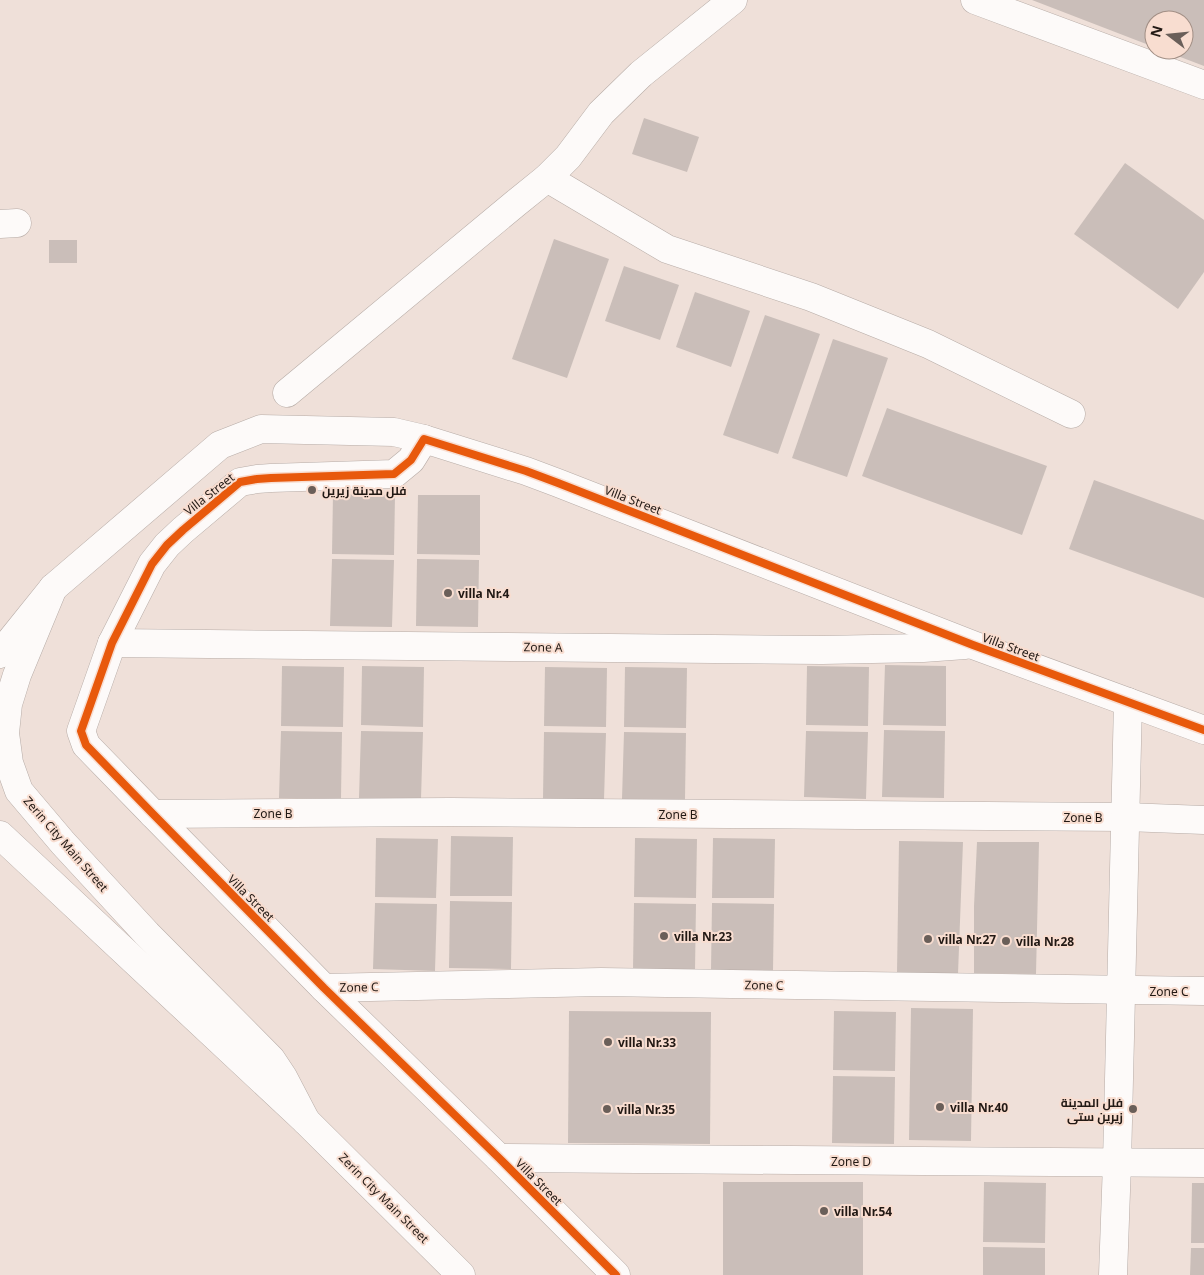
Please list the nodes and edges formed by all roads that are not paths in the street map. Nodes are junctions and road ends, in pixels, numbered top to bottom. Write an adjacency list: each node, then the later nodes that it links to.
1 (733, 0): 4 (street)
2 (975, 0): 3 (street)
3 (1204, 85)
4 (547, 178): 5 (street); 6 (street)
5 (288, 393)
6 (1071, 414)
7 (424, 439): 8 (street); 9 (street, Villa Street); 10 (street, Villa Street)
8 (53, 588): 11 (street); 14 (street, Zerin City Main Street)
9 (112, 643): 10 (street, Zone A); 15 (street, Villa Street)
10 (973, 645): 12 (street, Villa Street)
11 (0, 654)
12 (1128, 702): 13 (street, Villa Street); 16 (street)
13 (1204, 730)
14 (9, 789): 22 (street, Zerin City Main Street)
15 (153, 814): 16 (street, Zone B); 19 (street, Villa Street)
16 (1126, 817): 17 (street, Zone B); 20 (street)
17 (1204, 820)
18 (0, 834): 22 (street, Zerin City Main Street)
19 (324, 988): 20 (street, Zone C); 23 (street, Villa Street)
20 (1122, 990): 21 (street, Zone C); 24 (street)
21 (1204, 991)
22 (306, 1121): 26 (street, Zerin City Main Street)
23 (499, 1158): 24 (street, Zone D); 27 (street, Villa Street)
24 (1117, 1163): 25 (street, Zone D); 28 (street)
25 (1204, 1163)
26 (461, 1275)
27 (616, 1275)
28 (1113, 1275)

